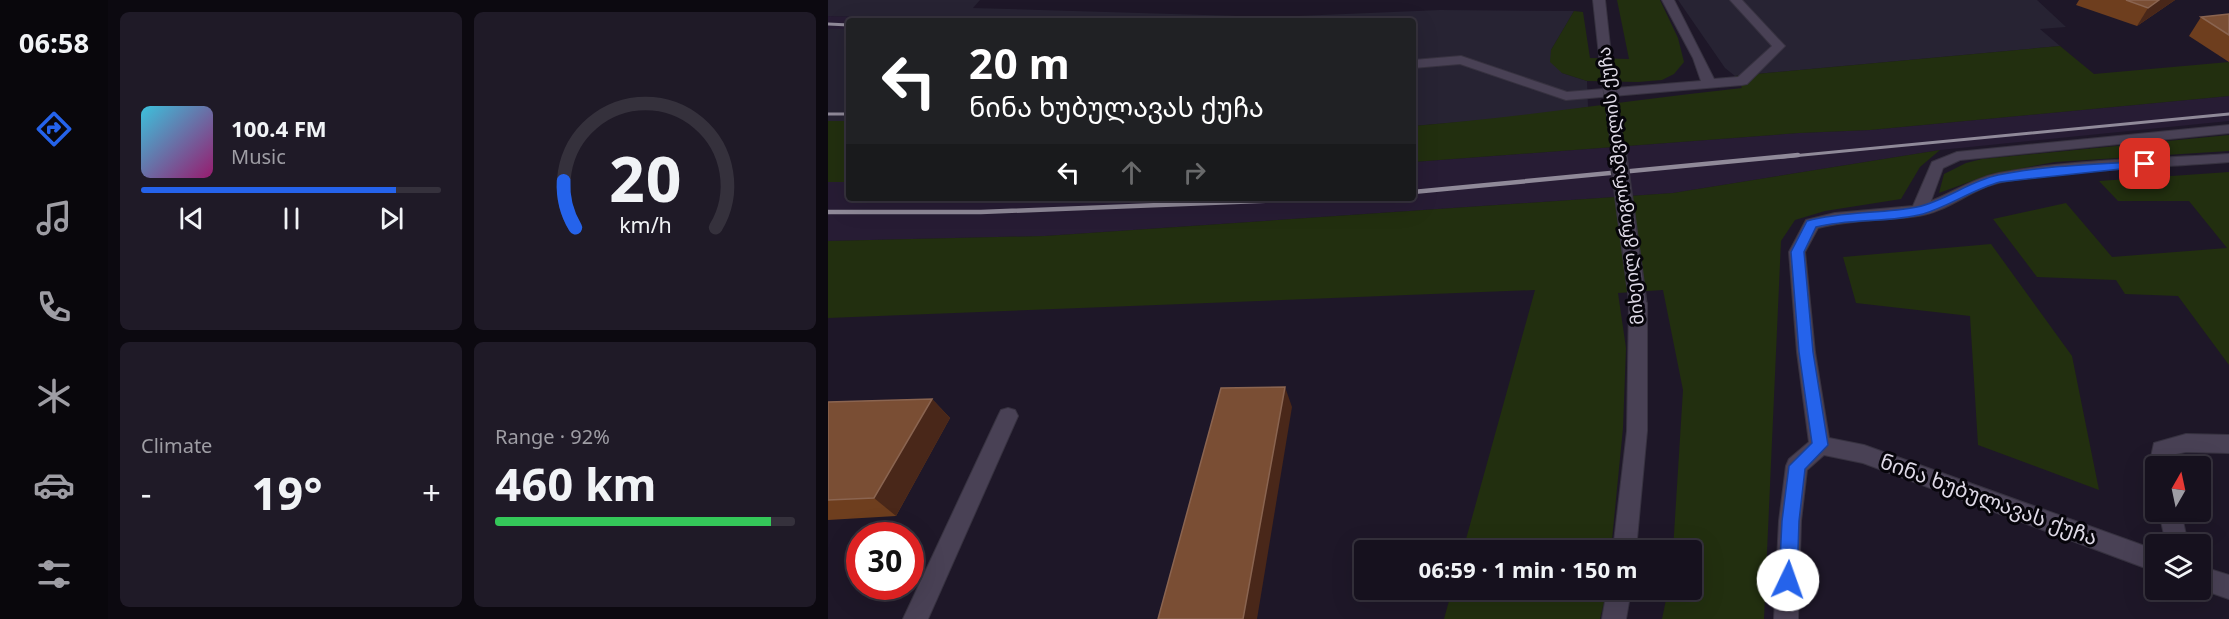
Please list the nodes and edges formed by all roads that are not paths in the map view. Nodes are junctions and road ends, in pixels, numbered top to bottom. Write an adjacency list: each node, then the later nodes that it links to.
1 (1599, 0): 13 (street, მიხეილ გრიგორაშვილის ქუჩა, bridge)
2 (1668, 0): 5 (street)
3 (1736, 0): 5 (street)
4 (1416, 64): 5 (street)
5 (1709, 84)
6 (2229, 129): 8 (street)
7 (2229, 158): 8 (street)
8 (1919, 211): 11 (street)
9 (1008, 416): 18 (street)
10 (2229, 444): 12 (street)
11 (1820, 445): 14 (street, ნინა ხუბულავას ქუჩა); 20 (street)
12 (2161, 456)
13 (1625, 540)
14 (2145, 557)
15 (2211, 581): 16 (street)
16 (2229, 587)
17 (1617, 600): 19 (street)
18 (915, 619)
19 (1614, 619)
20 (1786, 619)

